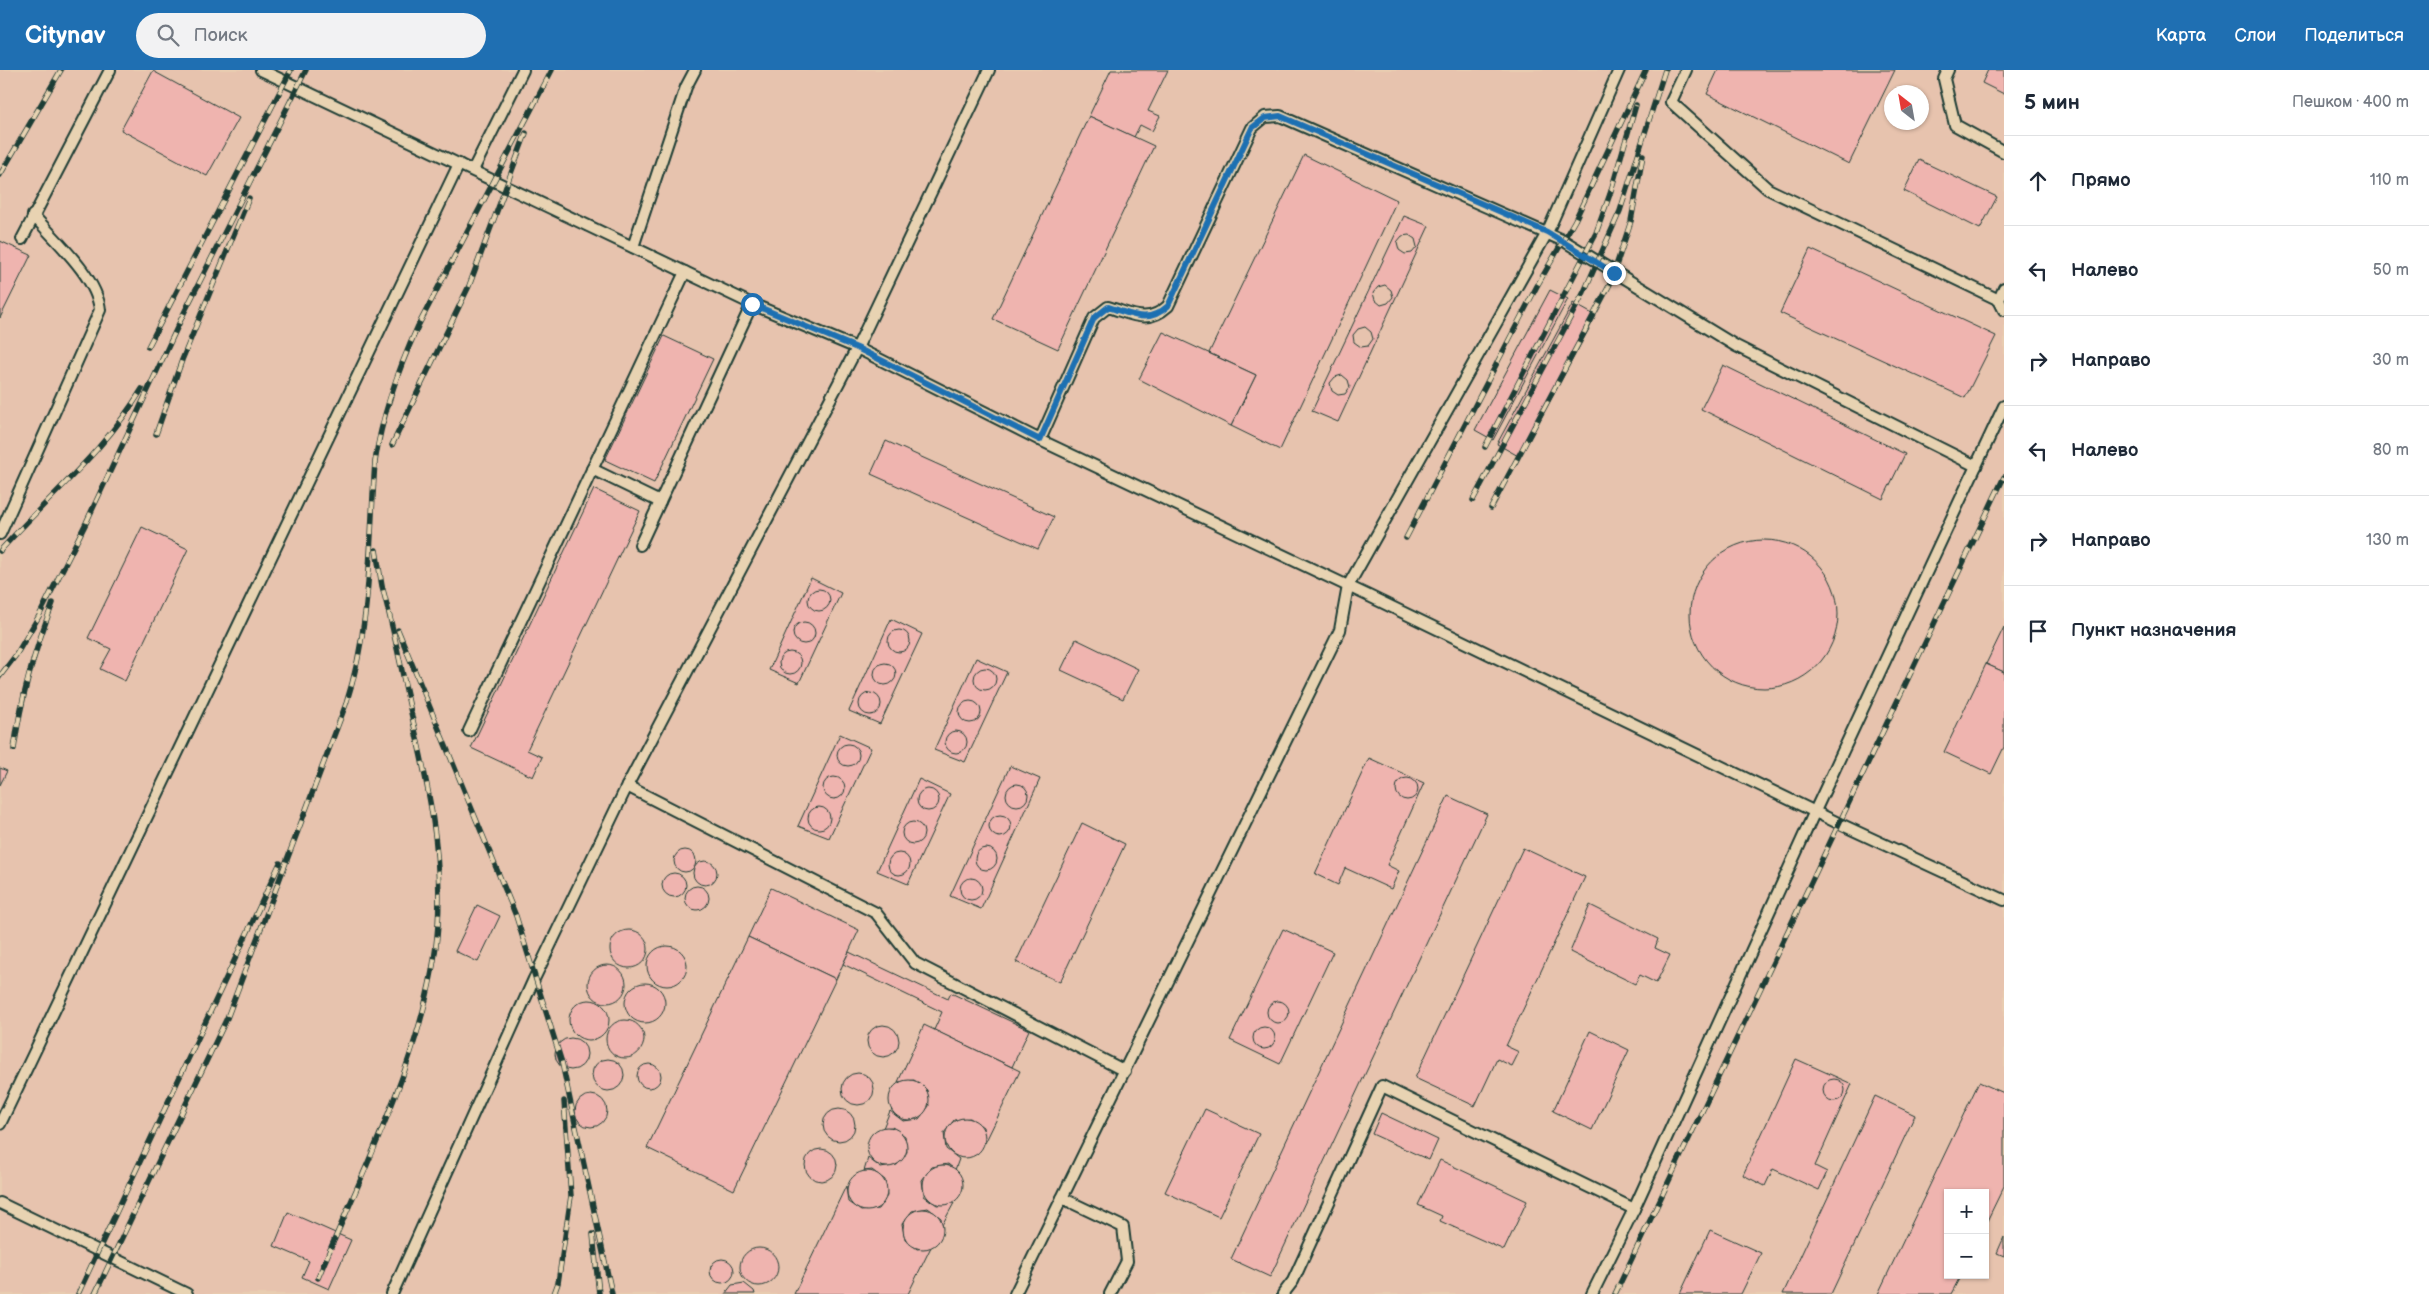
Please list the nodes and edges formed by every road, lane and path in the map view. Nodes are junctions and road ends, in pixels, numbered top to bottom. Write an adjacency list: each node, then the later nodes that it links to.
1 (110, 70): 12 (lane)
2 (261, 70): 10 (lane)
3 (524, 70): 11 (lane)
4 (695, 70): 15 (lane)
5 (989, 70): 21 (lane)
6 (1619, 70): 13 (lane)
7 (1686, 70): 18 (lane)
8 (1948, 70): 9 (lane)
9 (2004, 152)
10 (459, 164): 11 (lane); 35 (lane)
11 (473, 170): 15 (lane)
12 (33, 216): 14 (lane); 27 (lane)
13 (1547, 232): 23 (lane); 24 (lane); 29 (lane)
14 (22, 238)
15 (633, 247): 16 (lane)
16 (685, 272): 19 (lane); 25 (lane)
17 (2004, 288): 18 (lane)
18 (1999, 300): 20 (lane)
19 (752, 304): 21 (lane); 26 (lane)
20 (2004, 310)
21 (857, 348): 23 (lane); 31 (lane)
22 (2004, 406): 24 (lane)
23 (1040, 440): 29 (lane)
24 (1976, 466): 32 (lane)
25 (592, 469): 26 (lane); 30 (lane)
26 (660, 502): 28 (lane)
27 (0, 534)
28 (640, 545)
29 (1348, 586): 32 (lane); 34 (lane)
30 (469, 731)
31 (627, 786): 34 (lane); 40 (lane)
32 (1815, 811): 33 (lane); 38 (lane)
33 (2004, 900)
34 (1125, 1071): 36 (lane)
35 (0, 1124)
36 (1062, 1198): 41 (lane); 42 (lane)
37 (0, 1203): 39 (lane)
38 (1634, 1209): 43 (lane); 44 (lane)
39 (187, 1294)
40 (392, 1294)
41 (1015, 1294)
42 (1110, 1294)
43 (1283, 1294)
44 (1592, 1294)

